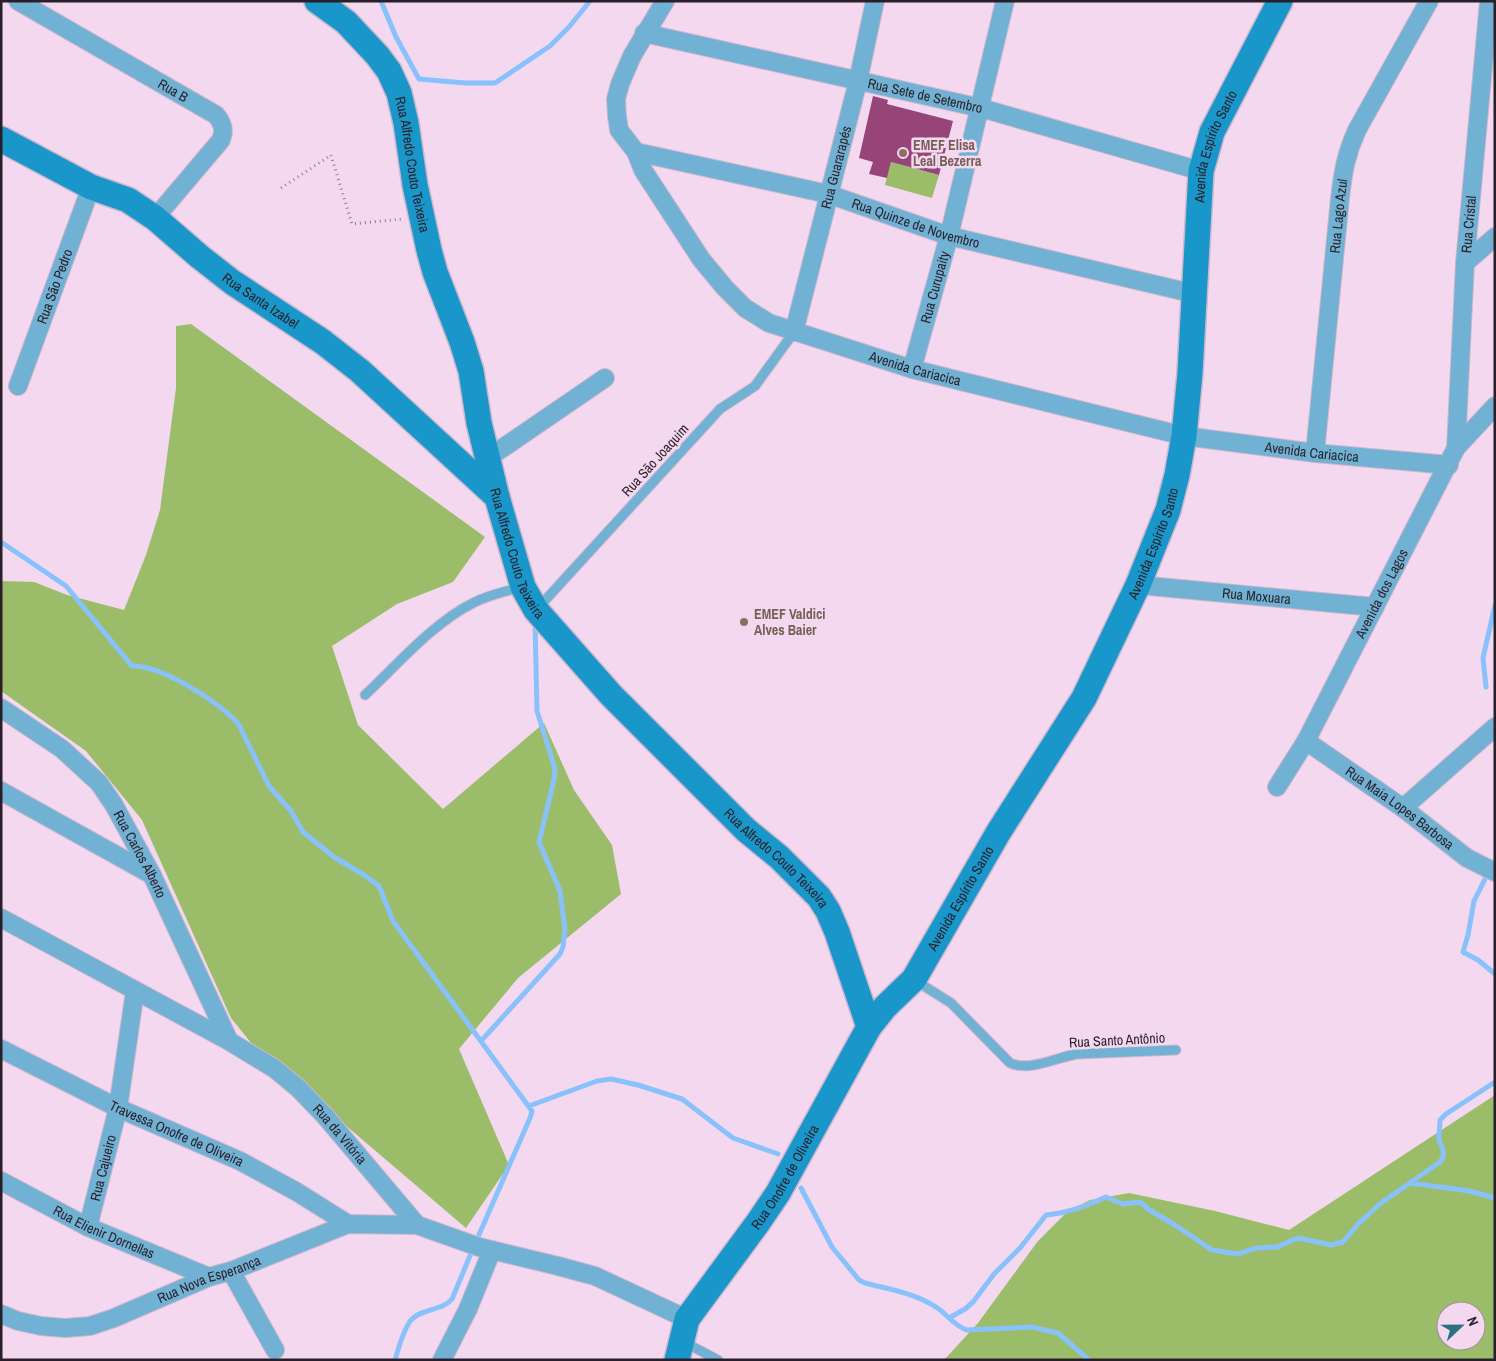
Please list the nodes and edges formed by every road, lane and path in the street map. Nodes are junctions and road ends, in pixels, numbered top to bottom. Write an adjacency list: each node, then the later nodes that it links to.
1 (18, 1): 19 (street, Rua B)
2 (317, 1): 18 (street, Rua Alfredo Couto Teixeira)
3 (665, 1): 9 (street, Avenida Cariacica)
4 (875, 1): 10 (street, Rua Guararapés)
5 (1005, 1): 11 (street, Rua Curupaity)
6 (1280, 1): 14 (street, Avenida Espírito Santo)
7 (1429, 1): 31 (street, Rua Lago Azul)
8 (1489, 1): 22 (street, Rua Cristal)
9 (644, 33): 10 (street, Rua Sete de Setembro); 13 (street, Avenida Cariacica)
10 (858, 81): 11 (street, Rua Sete de Setembro); 17 (street, Rua Guararapés)
11 (981, 108): 14 (street, Rua Sete de Setembro); 20 (street, Rua Curupaity)
12 (1, 139): 15 (street, Rua Santa Izabel)
13 (636, 152): 17 (street, Rua Quinze de Novembro); 24 (street, Avenida Cariacica)
14 (1201, 171): 23 (street, Avenida Espírito Santo)
15 (91, 187): 19 (street, Rua Santa Izabel); 27 (street, Rua São Pedro)
16 (281, 188): 18 (path)
17 (828, 194): 20 (street, Rua Quinze de Novembro); 24 (street, Rua Guararapés)
18 (421, 217): 32 (street, Rua Alfredo Couto Teixeira)
19 (155, 218): 34 (street, Rua Santa Izabel)
20 (949, 236): 23 (street, Rua Quinze de Novembro); 25 (street, Rua Curupaity)
21 (1495, 237): 22 (street)
22 (1465, 263): 30 (street, Rua Cristal)
23 (1195, 294): 29 (street, Avenida Espírito Santo)
24 (794, 332): 25 (street, Avenida Cariacica); 38 (lane, Rua São Joaquim)
25 (912, 369): 29 (street, Avenida Cariacica)
26 (605, 378): 32 (street)
27 (18, 386)
28 (1495, 406): 30 (street, Avenida dos Lagos)
29 (1184, 436): 31 (street, Avenida Cariacica); 35 (street, Avenida Espírito Santo)
30 (1456, 448): 33 (street, Avenida dos Lagos)
31 (1315, 453): 33 (street, Avenida Cariacica)
32 (488, 458): 34 (street, Rua Alfredo Couto Teixeira)
33 (1449, 465): 37 (street, Avenida dos Lagos)
34 (497, 497): 36 (street, Rua Alfredo Couto Teixeira)
35 (1138, 585): 37 (street, Rua Moxuara); 49 (street, Avenida Espírito Santo)
36 (523, 587): 38 (street, Rua Alfredo Couto Teixeira); 39 (lane)
37 (1375, 607): 42 (street, Avenida dos Lagos)
38 (536, 610): 51 (street, Rua Alfredo Couto Teixeira)
39 (365, 695)
40 (1, 708): 47 (street, Rua Carlos Alberto)
41 (1495, 727): 45 (street)
42 (1306, 741): 43 (street, Avenida dos Lagos); 45 (street, Rua Maia Lopes Barbosa)
43 (1277, 787)
44 (1, 791): 47 (street)
45 (1403, 808): 46 (street, Rua Maia Lopes Barbosa)
46 (1495, 872)
47 (152, 875): 52 (street, Rua Carlos Alberto)
48 (1, 918): 50 (street, Rua da Vitória)
49 (914, 979): 51 (street, Avenida Espírito Santo); 54 (lane, Rua Santo Antônio)
50 (135, 991): 52 (street, Rua da Vitória); 55 (street, Rua Cajueiro)
51 (869, 1027): 64 (street, Rua Onofre de Oliveira)
52 (229, 1041): 58 (street, Rua da Vitória)
53 (1, 1049): 55 (street, Travessa Onofre de Oliveira)
54 (1176, 1050)
55 (118, 1108): 57 (street, Travessa Onofre de Oliveira); 59 (street, Rua Cajueiro)
56 (1, 1181): 59 (street, Rua Elienir Dornellas)
57 (348, 1224): 58 (street, Rua Nova Esperança); 61 (street, Rua Nova Esperança)
58 (417, 1225): 60 (street)
59 (88, 1227): 62 (street, Rua Elienir Dornellas)
60 (492, 1250): 64 (street); 66 (street)
61 (230, 1271): 62 (street, Rua Nova Esperança); 65 (street)
62 (209, 1277): 63 (street, Rua Nova Esperança)
63 (1, 1314)
64 (681, 1340): 67 (lane)
65 (275, 1350)
66 (442, 1360)
67 (718, 1360)

